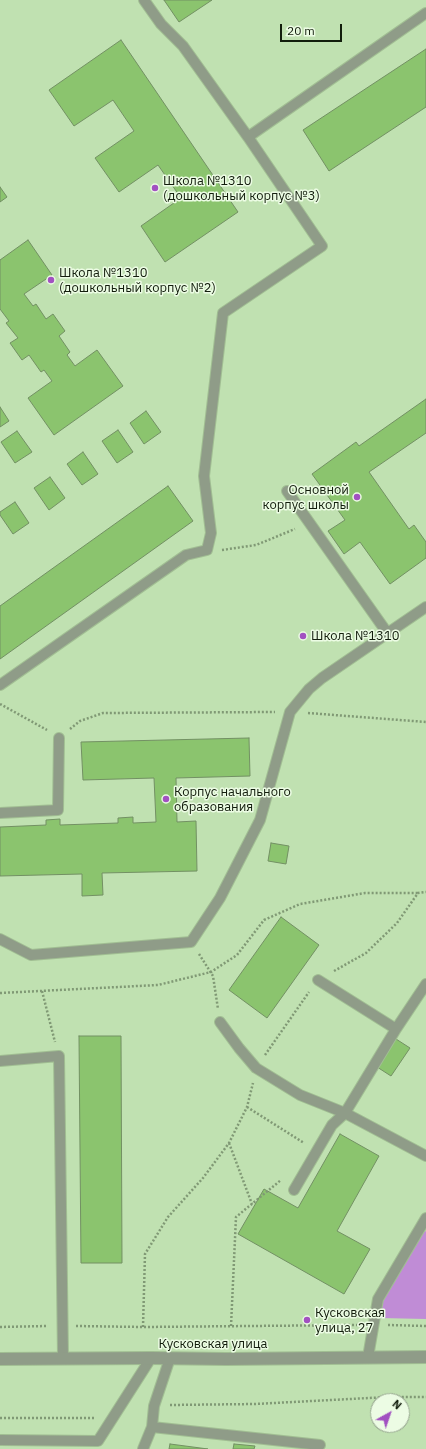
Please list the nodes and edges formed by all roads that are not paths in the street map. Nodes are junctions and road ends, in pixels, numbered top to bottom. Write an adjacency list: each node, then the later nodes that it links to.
1 (144, 0): 3 (lane)
2 (426, 13): 3 (lane)
3 (248, 136): 7 (lane)
4 (287, 491): 6 (lane)
5 (426, 607): 6 (lane)
6 (388, 634): 10 (lane)
7 (0, 685)
8 (59, 738): 9 (lane)
9 (0, 813)
10 (0, 939)
11 (318, 980): 14 (lane)
12 (426, 984): 14 (lane)
13 (220, 1022): 16 (lane)
14 (396, 1029): 16 (lane)
15 (0, 1061): 21 (lane)
16 (345, 1113): 17 (lane); 18 (lane)
17 (426, 1156)
18 (294, 1190)
19 (426, 1218): 24 (lane)
20 (426, 1357): 24 (street, Кусковская улица)
21 (63, 1358): 22 (street, Кусковская улица); 25 (street, Кусковская улица)
22 (150, 1358): 23 (street, Кусковская улица); 27 (lane)
23 (170, 1358): 24 (street, Кусковская улица); 26 (lane)
24 (368, 1358)
25 (0, 1359)
26 (152, 1427): 28 (lane); 29 (lane)
27 (0, 1440)
28 (320, 1445)
29 (143, 1449)

